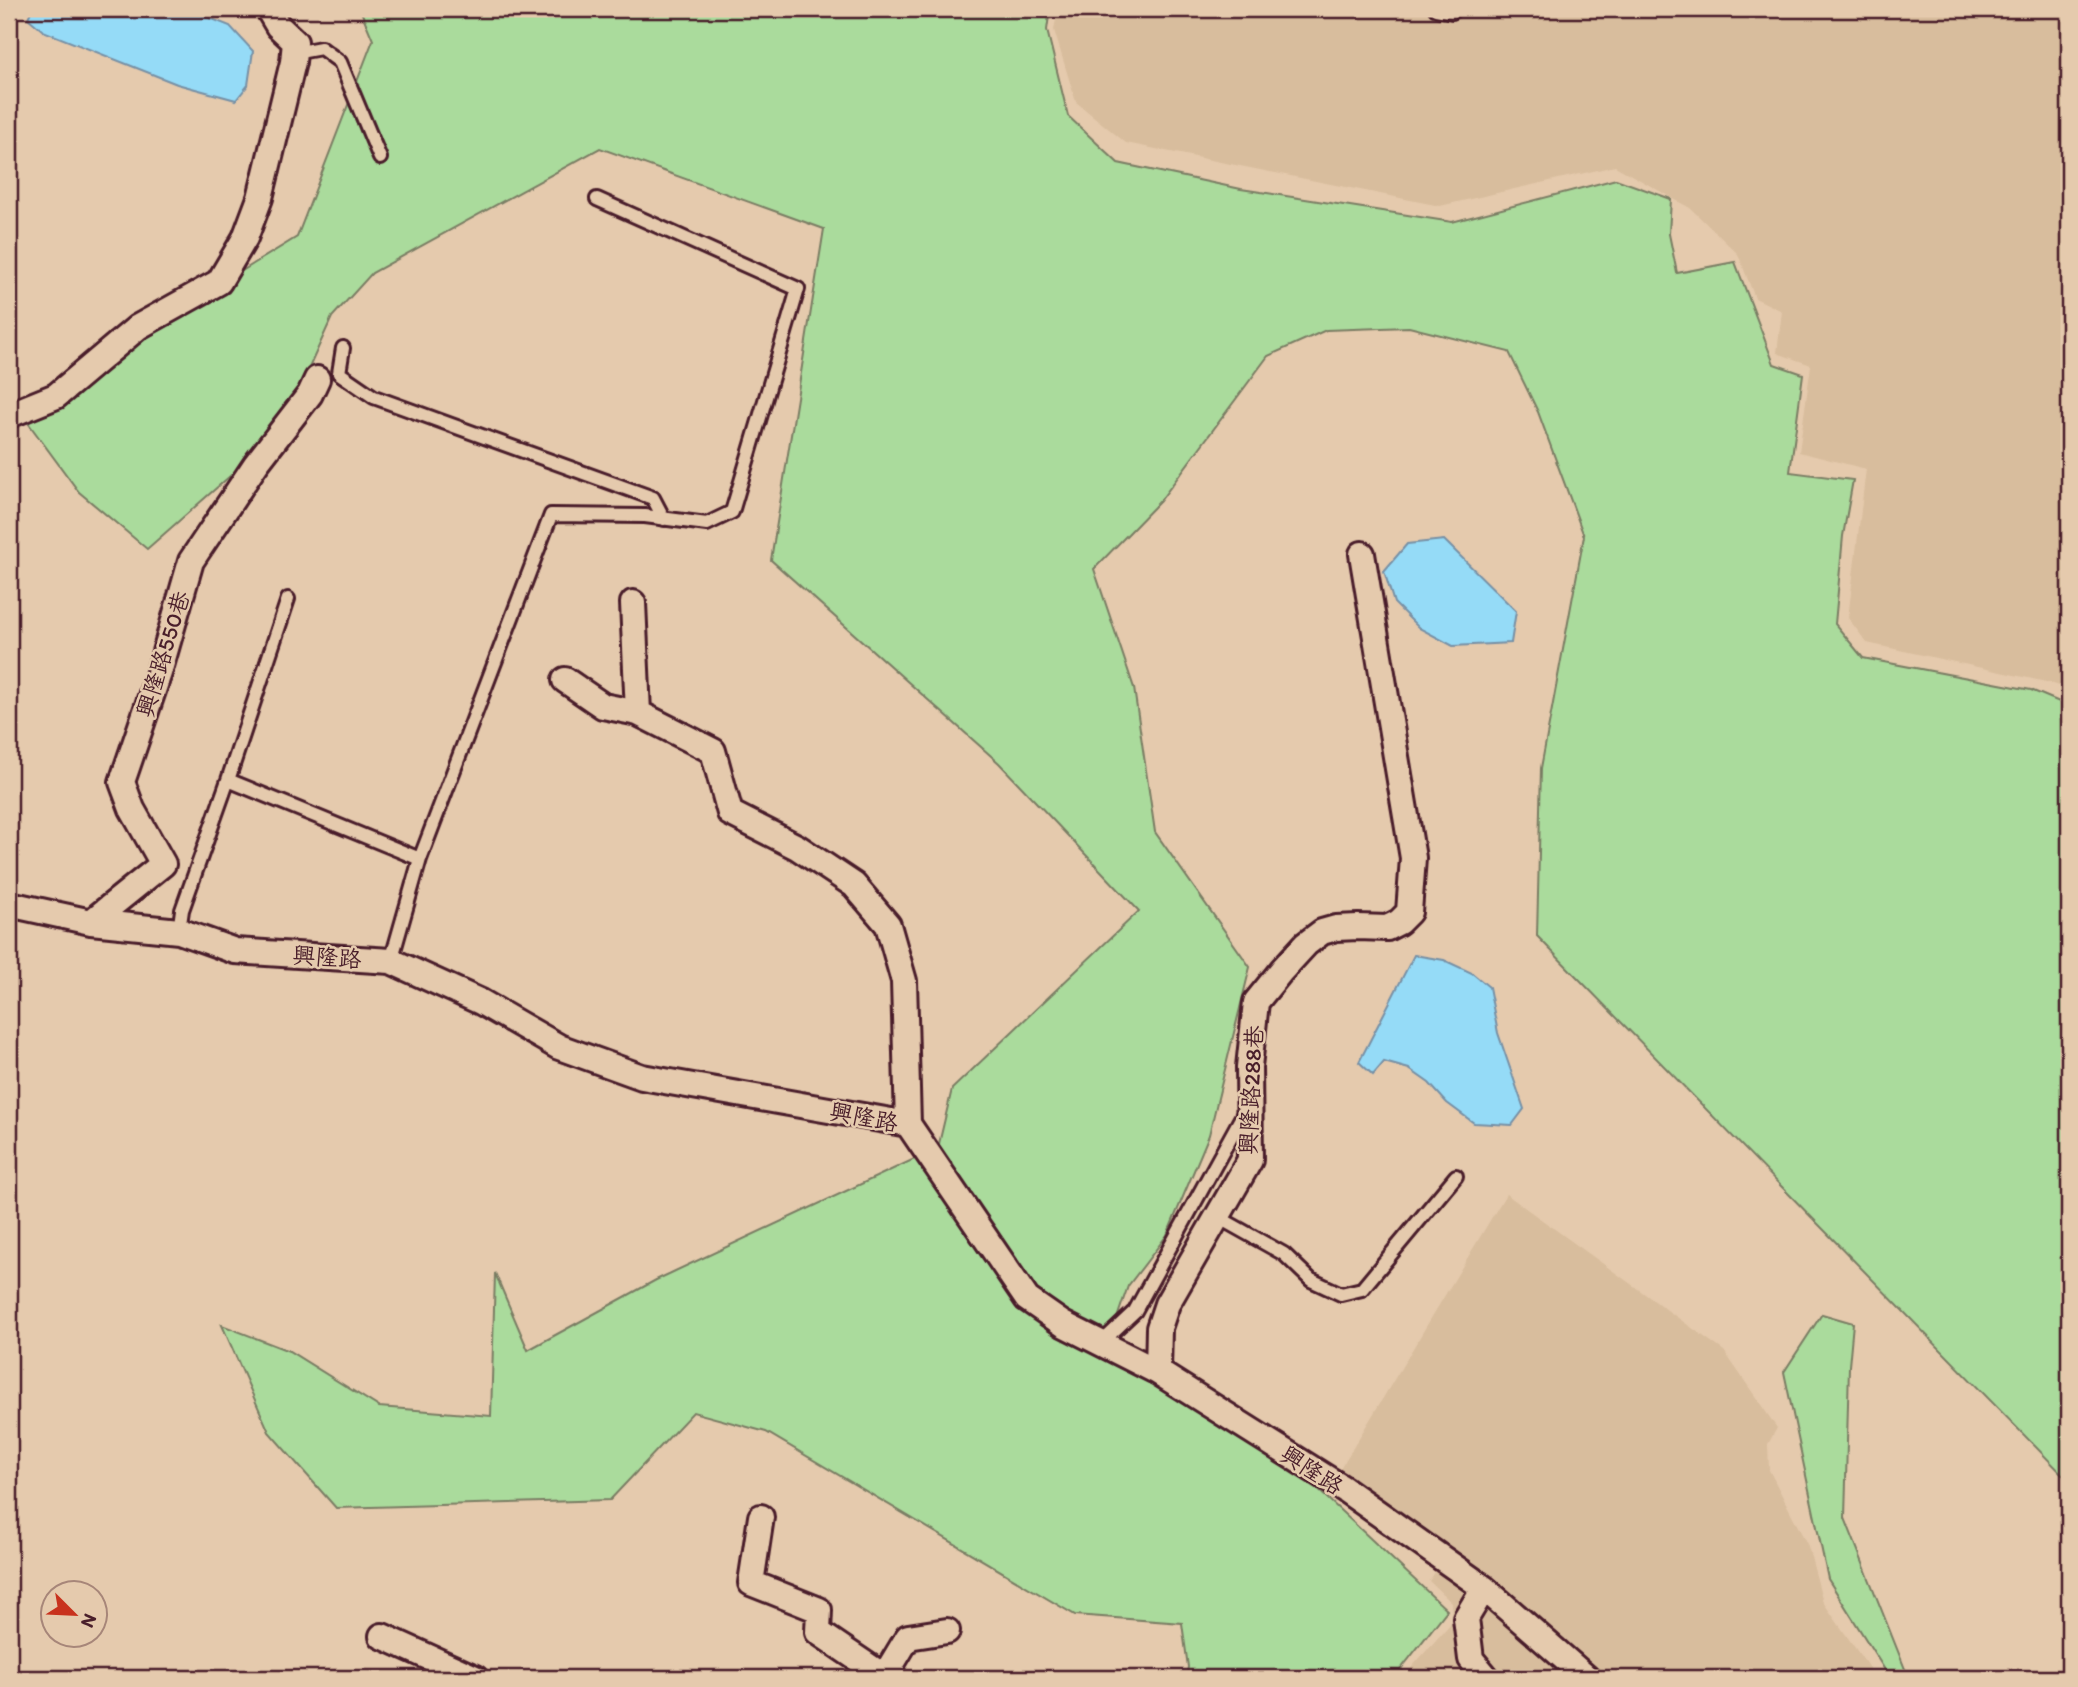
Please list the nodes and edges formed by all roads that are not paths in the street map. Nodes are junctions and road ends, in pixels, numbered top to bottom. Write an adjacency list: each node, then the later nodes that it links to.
1 (268, 9): 4 (street)
2 (1436, 9): 3 (lane)
3 (1453, 9)
4 (294, 53): 5 (lane); 9 (street)
5 (380, 158)
6 (597, 199): 10 (lane)
7 (343, 348): 10 (lane)
8 (317, 379): 19 (street, 興隆路550巷)
9 (9, 415)
10 (664, 519): 17 (lane)
11 (1362, 554): 22 (street, 興隆路288巷)
12 (288, 599): 16 (lane)
13 (633, 603): 15 (street)
14 (565, 680): 15 (street)
15 (638, 713): 23 (street)
16 (228, 780): 17 (lane); 20 (lane)
17 (420, 859): 21 (lane)
18 (9, 904): 19 (street, 興隆路)
19 (91, 922): 20 (street, 興隆路)
20 (180, 931): 21 (street, 興隆路)
21 (391, 961): 23 (street, 興隆路)
22 (1250, 1102): 25 (street, 興隆路288巷); 26 (lane)
23 (908, 1124): 26 (street, 興隆路)
24 (1456, 1176): 25 (lane)
25 (1216, 1216): 27 (street, 興隆路288巷)
26 (1102, 1342): 27 (street, 興隆路)
27 (1158, 1372): 29 (street, 興隆路)
28 (761, 1517): 33 (street)
29 (1484, 1588): 34 (street); 35 (street, 興隆路)
30 (947, 1631): 33 (street)
31 (382, 1636): 32 (street)
32 (475, 1678)
33 (885, 1678)
34 (1487, 1678)
35 (1587, 1678)

